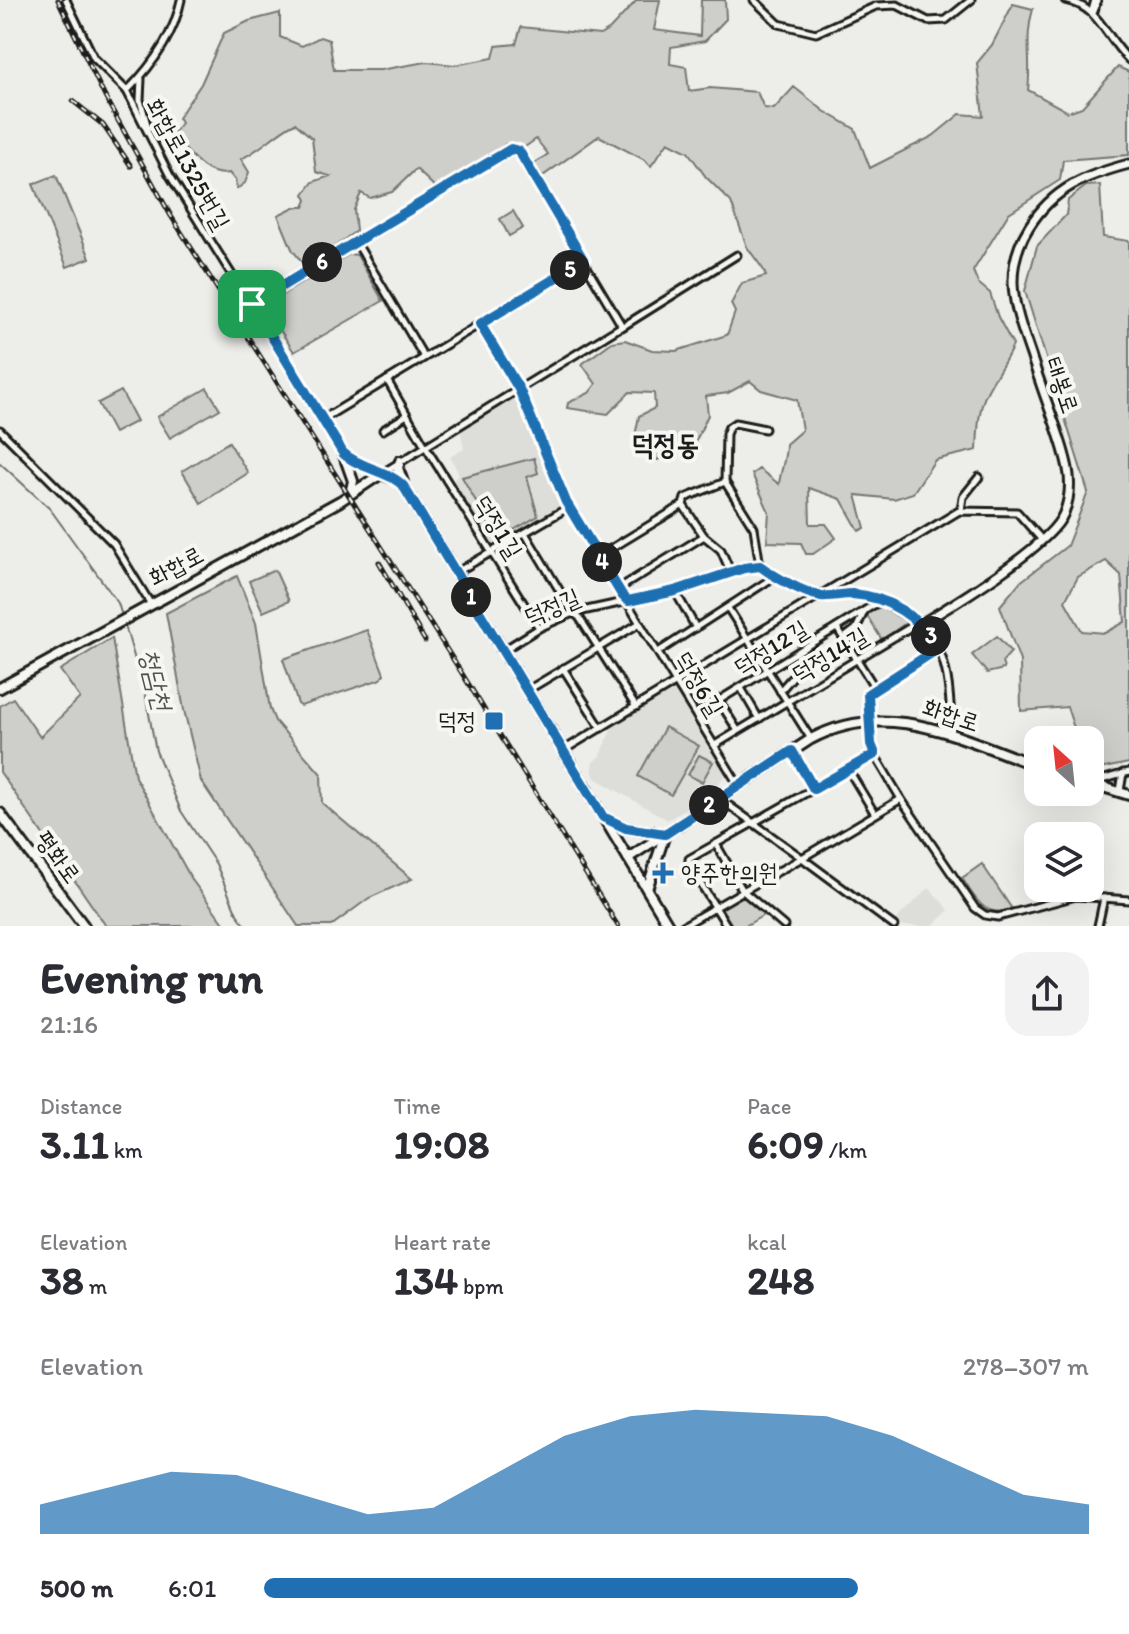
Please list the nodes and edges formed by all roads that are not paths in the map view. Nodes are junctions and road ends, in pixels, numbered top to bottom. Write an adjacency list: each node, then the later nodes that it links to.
1 (66, 0): 10 (street)
2 (181, 0): 9 (street, 화합로1325번길)
3 (754, 0): 4 (street)
4 (971, 0)
5 (1065, 0): 7 (street)
6 (1096, 0): 7 (street)
7 (1093, 11): 8 (street)
8 (1129, 60)
9 (142, 76): 10 (street, 화합로1325번길); 11 (street)
10 (127, 91): 11 (street, 화합로1325번길)
11 (153, 144): 16 (street, 화합로1325번길)
12 (1129, 164): 40 (street, 태봉로)
13 (356, 242): 15 (street); 16 (street); 19 (street)
14 (737, 255): 18 (street, 화합로)
15 (584, 261): 17 (street); 18 (street)
16 (252, 304): 23 (street, 화합로1325번길)
17 (480, 324): 19 (street); 21 (street, 덕정6길)
18 (621, 328): 21 (street, 화합로)
19 (424, 357): 20 (street)
20 (387, 380): 22 (street); 23 (street)
21 (519, 389): 27 (street, 화합로); 36 (street, 덕정6길)
22 (407, 415): 26 (street); 27 (street)
23 (323, 419): 28 (street, 화합로1325번길)
24 (765, 429): 32 (street)
25 (0, 430): 54 (street, 화합로)
26 (383, 430)
27 (425, 446): 29 (street, 화합로); 41 (street, 덕정1길)
28 (343, 453): 30 (street); 34 (main road)
29 (398, 462): 30 (street, 화합로); 33 (main road)
30 (381, 474): 33 (main road); 34 (main road, 화합로)
31 (979, 477): 37 (street)
32 (725, 482): 35 (street); 43 (street)
33 (406, 491): 44 (main road)
34 (353, 493): 54 (main road, 화합로)
35 (683, 505): 39 (street); 42 (street)
36 (569, 507): 38 (street); 42 (street, 덕정6길)
37 (961, 510): 40 (street); 47 (street)
38 (525, 533): 41 (street); 57 (street)
39 (704, 536): 45 (street); 48 (street)
40 (1042, 540): 58 (street, 태봉로)
41 (493, 552): 44 (street); 61 (street, 덕정1길)
42 (599, 556): 48 (street, 덕정6길)
43 (760, 566): 45 (street, 덕정길); 46 (street)
44 (457, 572): 69 (main road)
45 (731, 573): 49 (street, 덕정길)
46 (774, 577): 51 (street); 55 (street)
47 (840, 584): 50 (street); 51 (street)
48 (618, 589): 52 (street, 덕정6길)
49 (675, 591): 52 (street, 덕정길); 62 (street)
50 (845, 594): 51 (street); 53 (street)
51 (821, 596): 66 (street)
52 (628, 601): 57 (street, 덕정길); 60 (street, 덕정6길)
53 (881, 601): 56 (street, 덕정12길); 59 (street)
54 (150, 603): 76 (main road)
55 (728, 608): 62 (street); 66 (street)
56 (864, 611): 63 (street, 덕정12길); 65 (street, 덕정12길)
57 (573, 613): 61 (street, 덕정길); 67 (street)
58 (934, 616): 59 (street, 태봉로); 64 (street)
59 (918, 621): 64 (street); 72 (street, 덕정14길)
60 (641, 622): 67 (street); 70 (street, 덕정6길)
61 (539, 628): 69 (street, 덕정길)
62 (696, 628): 70 (street)
63 (837, 628): 65 (street); 74 (street, 덕정12길)
64 (929, 634): 68 (street)
65 (844, 638): 72 (street)
66 (748, 640): 74 (street); 75 (street)
67 (598, 648): 73 (street); 83 (street)
68 (939, 648): 78 (street); 89 (street)
69 (504, 650): 79 (main road)
70 (658, 652): 75 (street, 덕정6길)
71 (820, 654): 80 (street, 덕정12길)
72 (857, 659): 78 (street); 82 (street, 덕정14길)
73 (563, 668): 79 (street); 87 (street)
74 (768, 671): 77 (street, 덕정12길); 80 (street)
75 (677, 682): 83 (street); 84 (street, 덕정6길)
76 (0, 688)
77 (741, 688): 81 (street, 덕정12길); 85 (street)
78 (876, 688): 86 (street)
79 (528, 690): 92 (main road)
80 (780, 691): 82 (street)
81 (719, 701): 84 (street, 덕정12길); 88 (street)
82 (787, 702): 85 (street, 덕정14길); 90 (street)
83 (636, 707): 87 (street)
84 (697, 714): 91 (street, 덕정6길)
85 (759, 719): 88 (street, 덕정14길)
86 (870, 720): 89 (main road, 화합로); 90 (main road, 화합로); 94 (street)
87 (601, 728): 92 (street)
88 (738, 731): 91 (street, 덕정14길)
89 (952, 735): 95 (main road, 화합로)
90 (811, 739): 93 (main road, 화합로)
91 (715, 745): 99 (street, 덕정6길)
92 (564, 750): 107 (main road)
93 (792, 751): 99 (main road, 화합로); 101 (street)
94 (875, 754): 96 (street); 104 (street)
95 (1024, 761)
96 (848, 769): 101 (street); 106 (street)
97 (1126, 772): 98 (street); 102 (street)
98 (1104, 779)
99 (739, 786): 103 (main road, 화합로)
100 (1104, 788): 102 (main road)
101 (814, 789): 108 (street)
102 (1124, 794)
103 (719, 798): 108 (street); 109 (main road, 화합로)
104 (901, 799): 106 (street); 117 (street)
105 (0, 813): 120 (main road, 평화로)
106 (875, 814): 112 (street)
107 (603, 817): 109 (main road); 111 (main road)
108 (753, 823): 110 (street); 112 (street)
109 (665, 834): 111 (main road, 화합로); 113 (main road)
110 (716, 844): 114 (street); 119 (street)
111 (628, 858): 113 (main road)
112 (802, 858): 114 (street); 125 (street)
113 (647, 889): 121 (main road)
114 (743, 891): 119 (street); 124 (street)
115 (1104, 898): 116 (street)
116 (1129, 900)
117 (1055, 902)
118 (1103, 902): 126 (street)
119 (716, 907): 122 (street); 123 (street)
120 (84, 926)
121 (669, 926)
122 (683, 926)
123 (727, 926)
124 (784, 926)
125 (894, 926)
126 (1098, 926)

